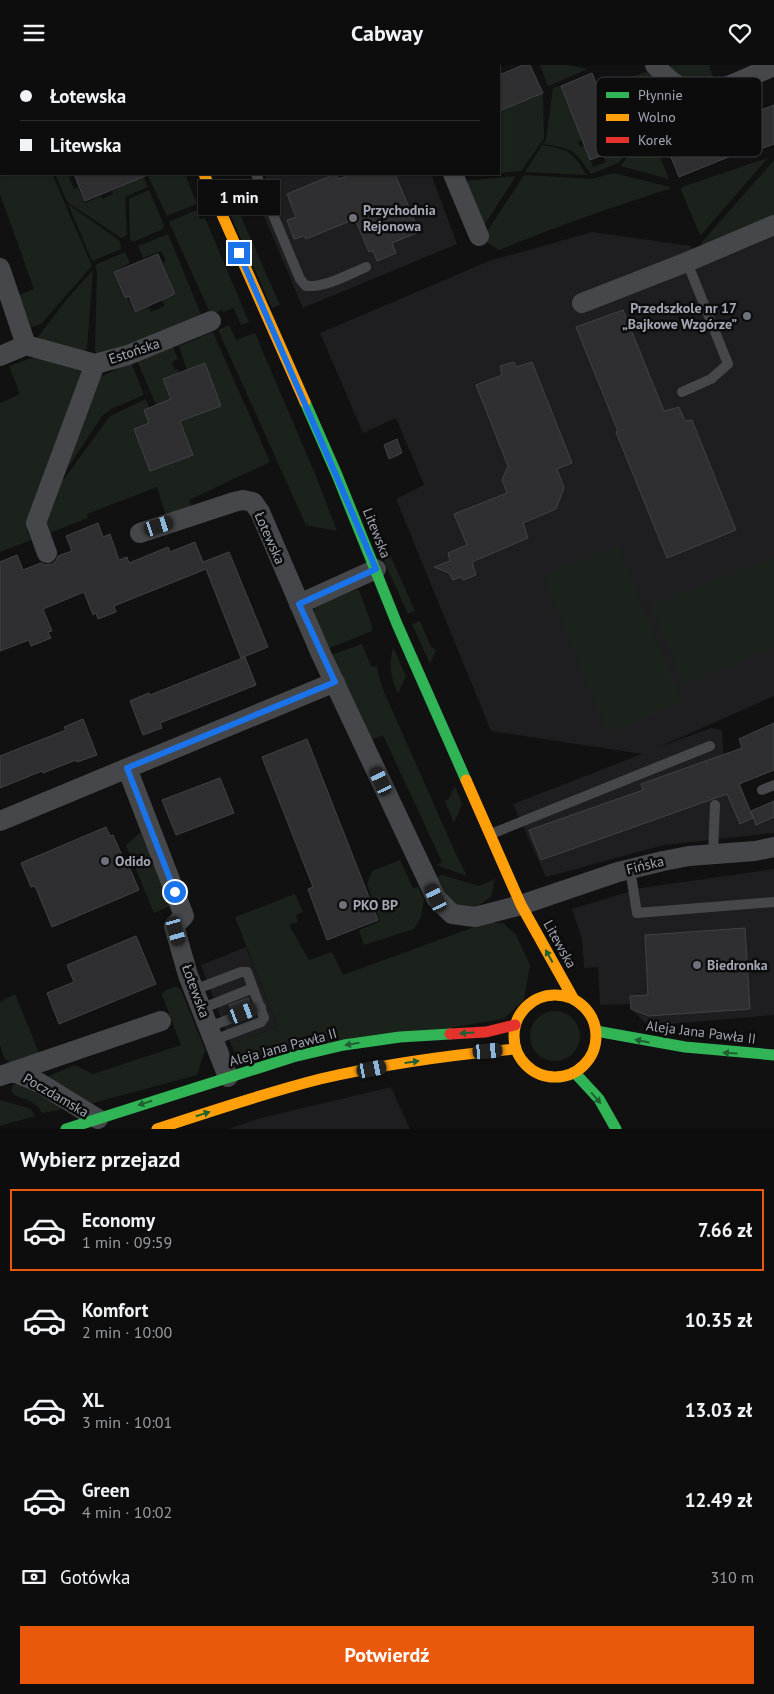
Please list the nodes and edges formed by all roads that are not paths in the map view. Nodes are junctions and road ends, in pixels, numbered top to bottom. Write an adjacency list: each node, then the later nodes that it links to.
1 (655, 65): 3 (street)
2 (774, 66): 4 (street)
3 (666, 77)
4 (748, 77)
5 (204, 175): 21 (street, Litewska)
6 (256, 175): 11 (lane)
7 (453, 175): 9 (street)
8 (774, 225): 10 (street)
9 (478, 236)
10 (687, 263): 13 (street); 18 (lane)
11 (366, 267)
12 (0, 268): 15 (street)
13 (582, 303)
14 (211, 321): 17 (street, Estońska)
15 (26, 345): 16 (street); 17 (street, Estońska)
16 (0, 356)
17 (95, 364): 20 (street)
18 (682, 393)
19 (140, 533): 22 (street, Łotewska)
20 (47, 553)
21 (376, 569): 22 (street); 30 (street, Litewska)
22 (299, 604): 23 (street, Łotewska)
23 (335, 682): 25 (street); 35 (street, Łotewska)
24 (710, 746): 30 (lane)
25 (127, 768): 29 (street); 41 (street, Łotewska)
26 (774, 785): 27 (lane)
27 (762, 790)
28 (715, 805): 32 (lane)
29 (0, 821)
30 (490, 834): 35 (street, Litewska)
31 (774, 847): 32 (street, Fińska)
32 (714, 853): 33 (street, Fińska)
33 (630, 869): 34 (lane); 35 (street, Fińska)
34 (774, 902)
35 (521, 905): 36 (street, Litewska); 39 (street, Litewska, one-way to 35)
36 (533, 950)
37 (536, 985): 40 (street)
38 (253, 988): 41 (lane); 41 (lane); 41 (lane)
39 (572, 998): 40 (street); 44 (street)
40 (529, 1004): 43 (street)
41 (205, 1016): 49 (street, Łotewska)
42 (161, 1021): 48 (street)
43 (515, 1025): 45 (street); 49 (street, Aleja Jana Pawła II, one-way to 49)
44 (596, 1031): 46 (street, Aleja Jana Pawła II, one-way to 44); 47 (street)
45 (515, 1049): 47 (street); 51 (street, one-way to 45)
46 (774, 1055)
47 (575, 1073): 53 (street, one-way to 53)
48 (4, 1075): 50 (street, Poczdamska)
49 (228, 1077): 50 (street, Aleja Jana Pawła II, one-way to 50)
50 (98, 1119): 52 (street, Aleja Jana Pawła II)
51 (165, 1128)
52 (66, 1129)
53 (616, 1129)

